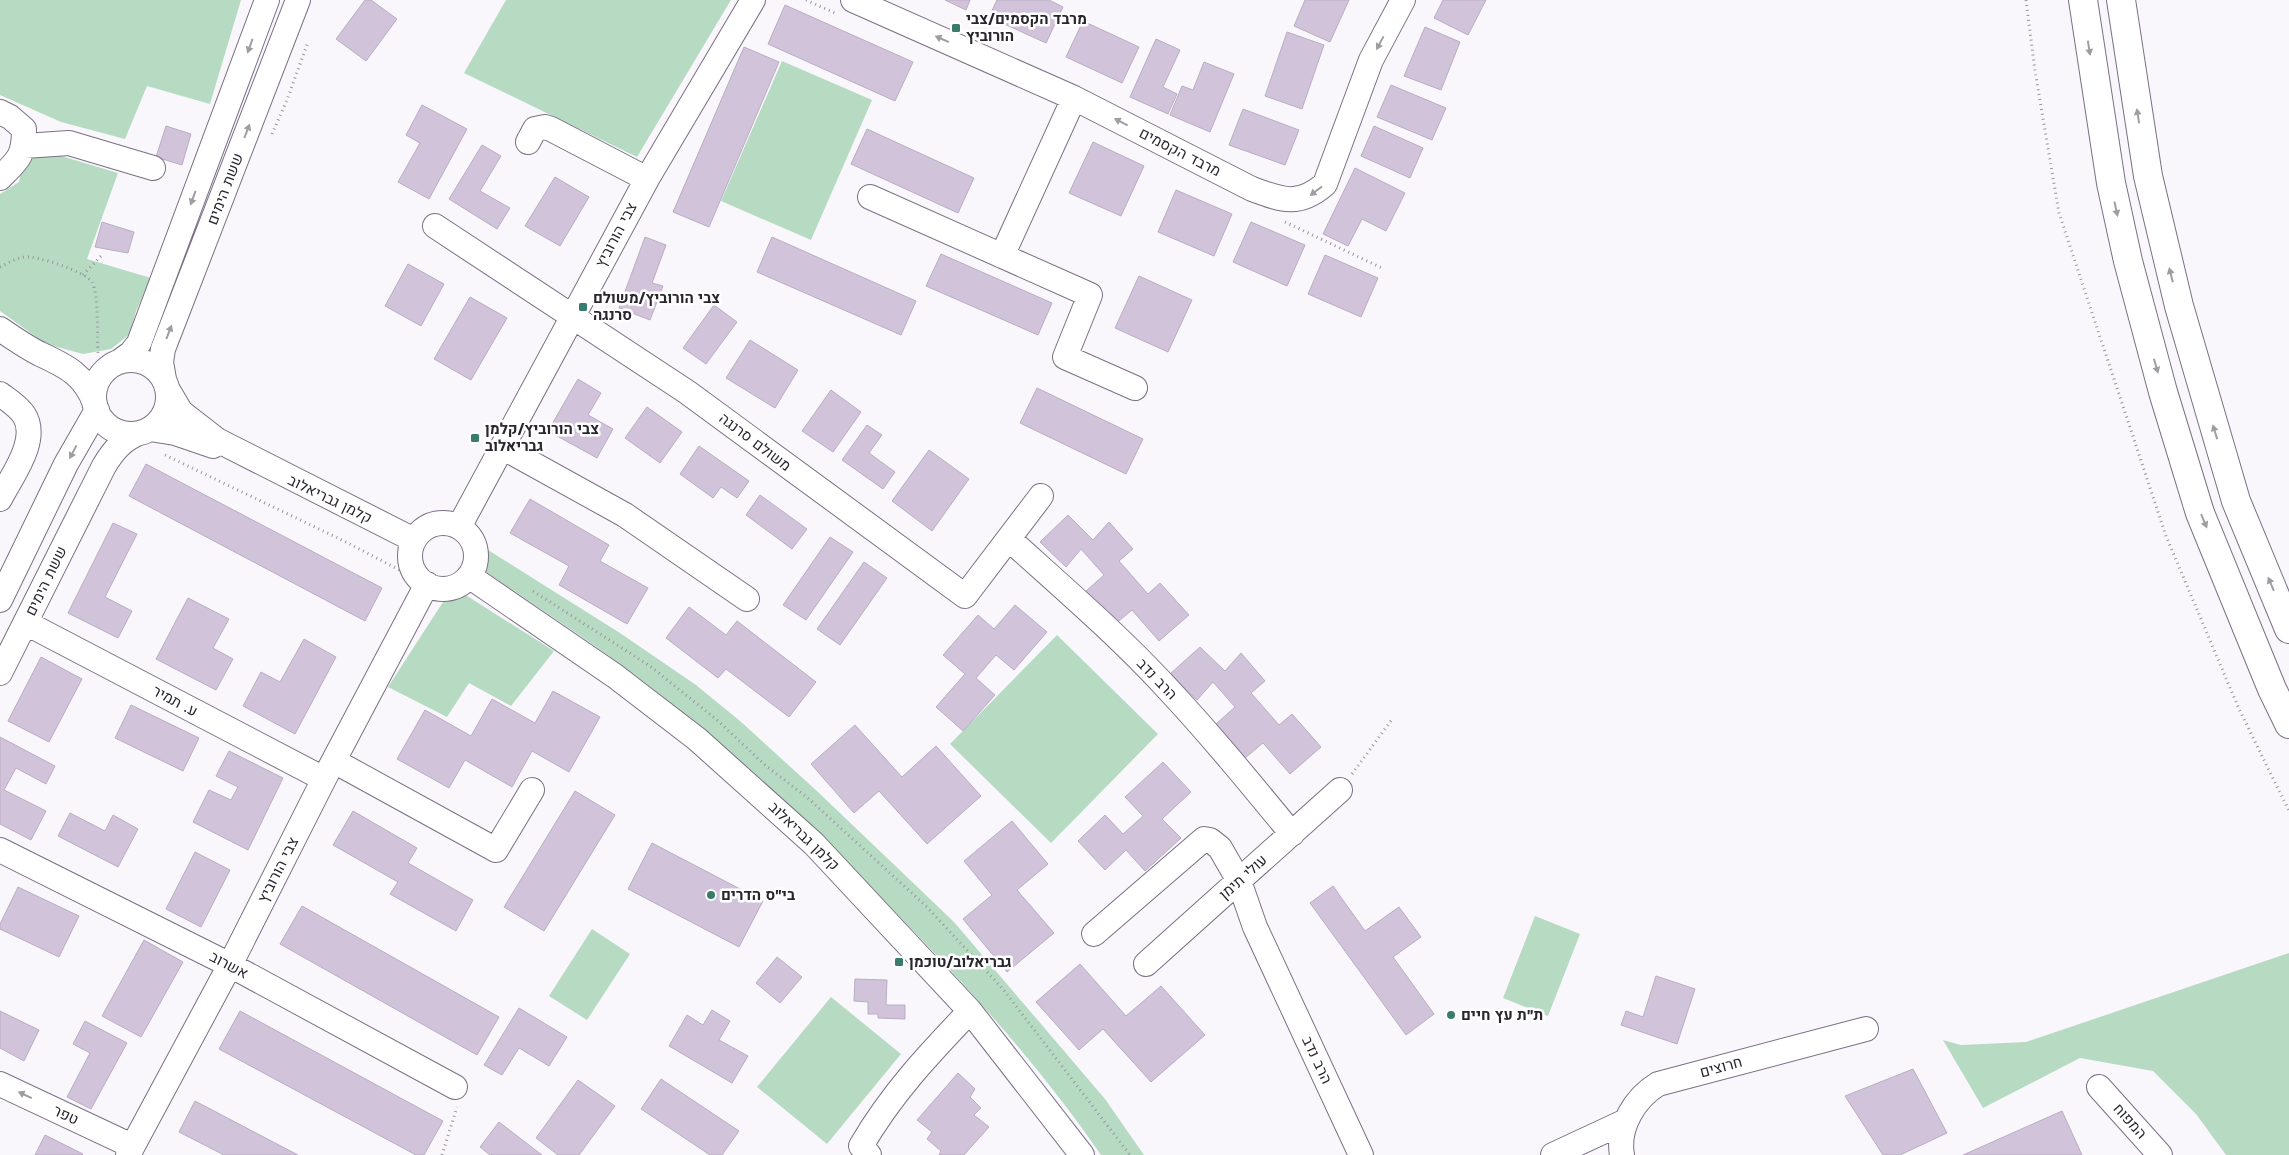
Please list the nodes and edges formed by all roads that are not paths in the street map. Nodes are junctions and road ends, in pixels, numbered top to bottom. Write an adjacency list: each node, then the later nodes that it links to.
1 (267, 0): 21 (street, ששת הימים, one-way to 21)
2 (298, 0): 22 (street, ששת הימים, one-way to 2)
3 (752, 0): 14 (street, צבי הורוביץ)
4 (853, 0): 8 (street, מרבד הקסמים, one-way to 4)
5 (1403, 0): 8 (street, מרבד הקסמים, one-way to 8)
6 (2083, 0): 43 (main road, one-way to 43)
7 (2121, 0): 40 (main road, one-way to 7)
8 (1074, 98): 17 (street)
9 (0, 112): 11 (street)
10 (528, 142): 14 (street)
11 (24, 146): 12 (street); 13 (street)
12 (153, 168)
13 (0, 178)
14 (647, 179): 18 (street, צבי הורוביץ)
15 (870, 197): 17 (street)
16 (435, 226): 18 (street, משולם סרנגה)
17 (1002, 256): 23 (street)
18 (572, 316): 27 (street, צבי הורוביץ); 33 (street, משולם סרנגה)
19 (0, 329): 20 (street)
20 (58, 362): 21 (street); 25 (street)
21 (110, 365): 22 (street); 25 (street)
22 (166, 384): 26 (street); 28 (street, קלמן גבריאלוב)
23 (1134, 388)
24 (0, 394): 29 (street)
25 (97, 409): 26 (street); 30 (street, ששת הימים); 37 (street, one-way to 37)
26 (144, 431): 28 (street, קלמן גבריאלוב); 30 (street, ששת הימים)
27 (502, 446): 32 (street, צבי הורוביץ); 38 (street)
28 (246, 457): 34 (street, קלמן גבריאלוב)
29 (3, 488)
30 (91, 489): 39 (street, ששת הימים)
31 (1041, 496): 33 (street, משולם סרנגה)
32 (459, 527): 34 (street); 35 (street)
33 (1009, 539): 47 (street, הרב נדב)
34 (414, 540): 36 (street)
35 (469, 576): 36 (street); 53 (street, קלמן גבריאלוב)
36 (427, 584): 44 (street, צבי הורוביץ)
37 (0, 600)
38 (747, 600)
39 (26, 623): 41 (street); 42 (street, ששת הימים); 44 (street, ע. תמיר)
40 (2289, 629)
41 (0, 634)
42 (0, 673)
43 (2289, 724)
44 (329, 770): 45 (street, ע. תמיר); 52 (street, צבי הורוביץ)
45 (532, 790)
46 (1340, 790): 47 (street, עולי תימן)
47 (1292, 834): 49 (street, עולי תימן)
48 (0, 850): 52 (street, אשרוב)
49 (1239, 881): 50 (street, הרב נדב); 51 (street, עולי תימן); 62 (street, הרב נדב)
50 (1094, 934)
51 (1146, 964)
52 (230, 965): 57 (street, אשרוב); 59 (street, צבי הורוביץ)
53 (970, 1011): 60 (street); 61 (street, קלמן גבריאלוב)
54 (1866, 1030): 58 (street, חרוצים)
55 (0, 1084): 59 (street, טפר, one-way to 55)
56 (2099, 1086): 65 (street, המפוח)
57 (455, 1087)
58 (1626, 1121): 63 (street); 64 (street, חרוצים)
59 (130, 1150)
60 (869, 1155)
61 (1082, 1155)
62 (1361, 1155)
63 (1553, 1155)
64 (1622, 1155)
65 (2160, 1155)

